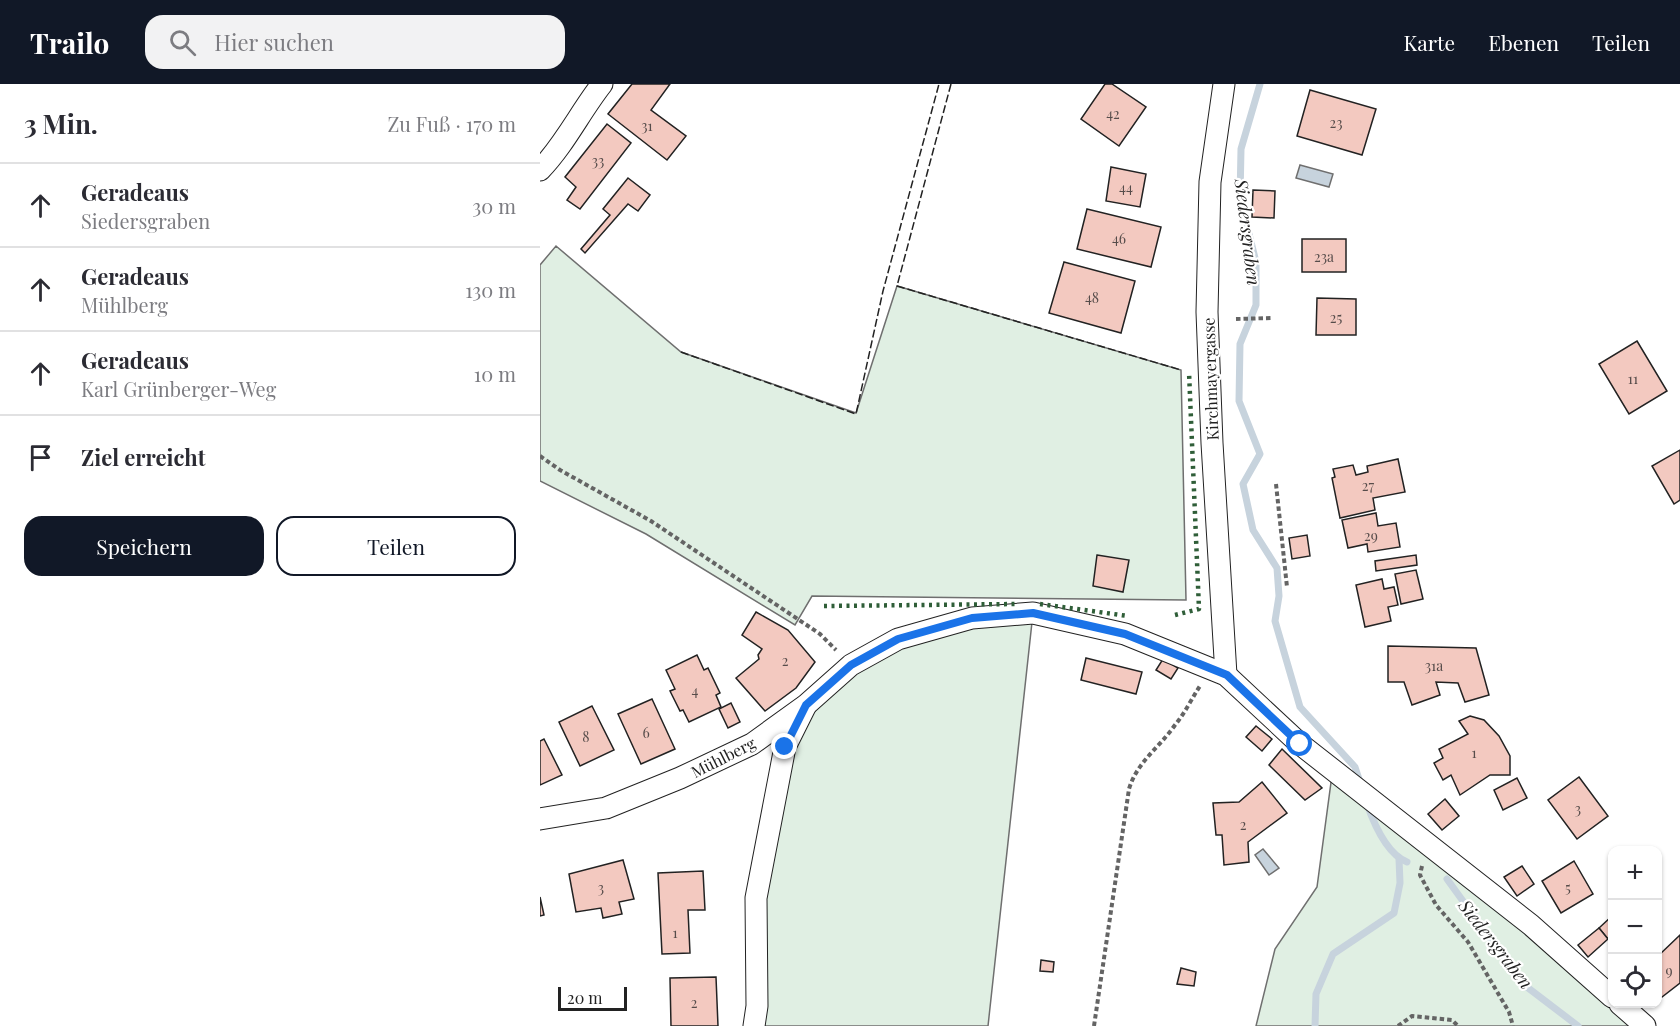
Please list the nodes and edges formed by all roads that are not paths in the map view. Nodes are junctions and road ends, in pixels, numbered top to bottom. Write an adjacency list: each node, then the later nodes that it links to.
1 (603, 84): 3 (street)
2 (1224, 84): 4 (street, Kirchmayergasse)
3 (540, 170)
4 (1227, 675): 5 (street, Mühlberg); 7 (street)
5 (806, 705): 6 (street, Mühlberg); 9 (street)
6 (540, 819)
7 (1608, 993)
8 (1625, 1008): 10 (street)
9 (754, 1026)
10 (1645, 1026)

